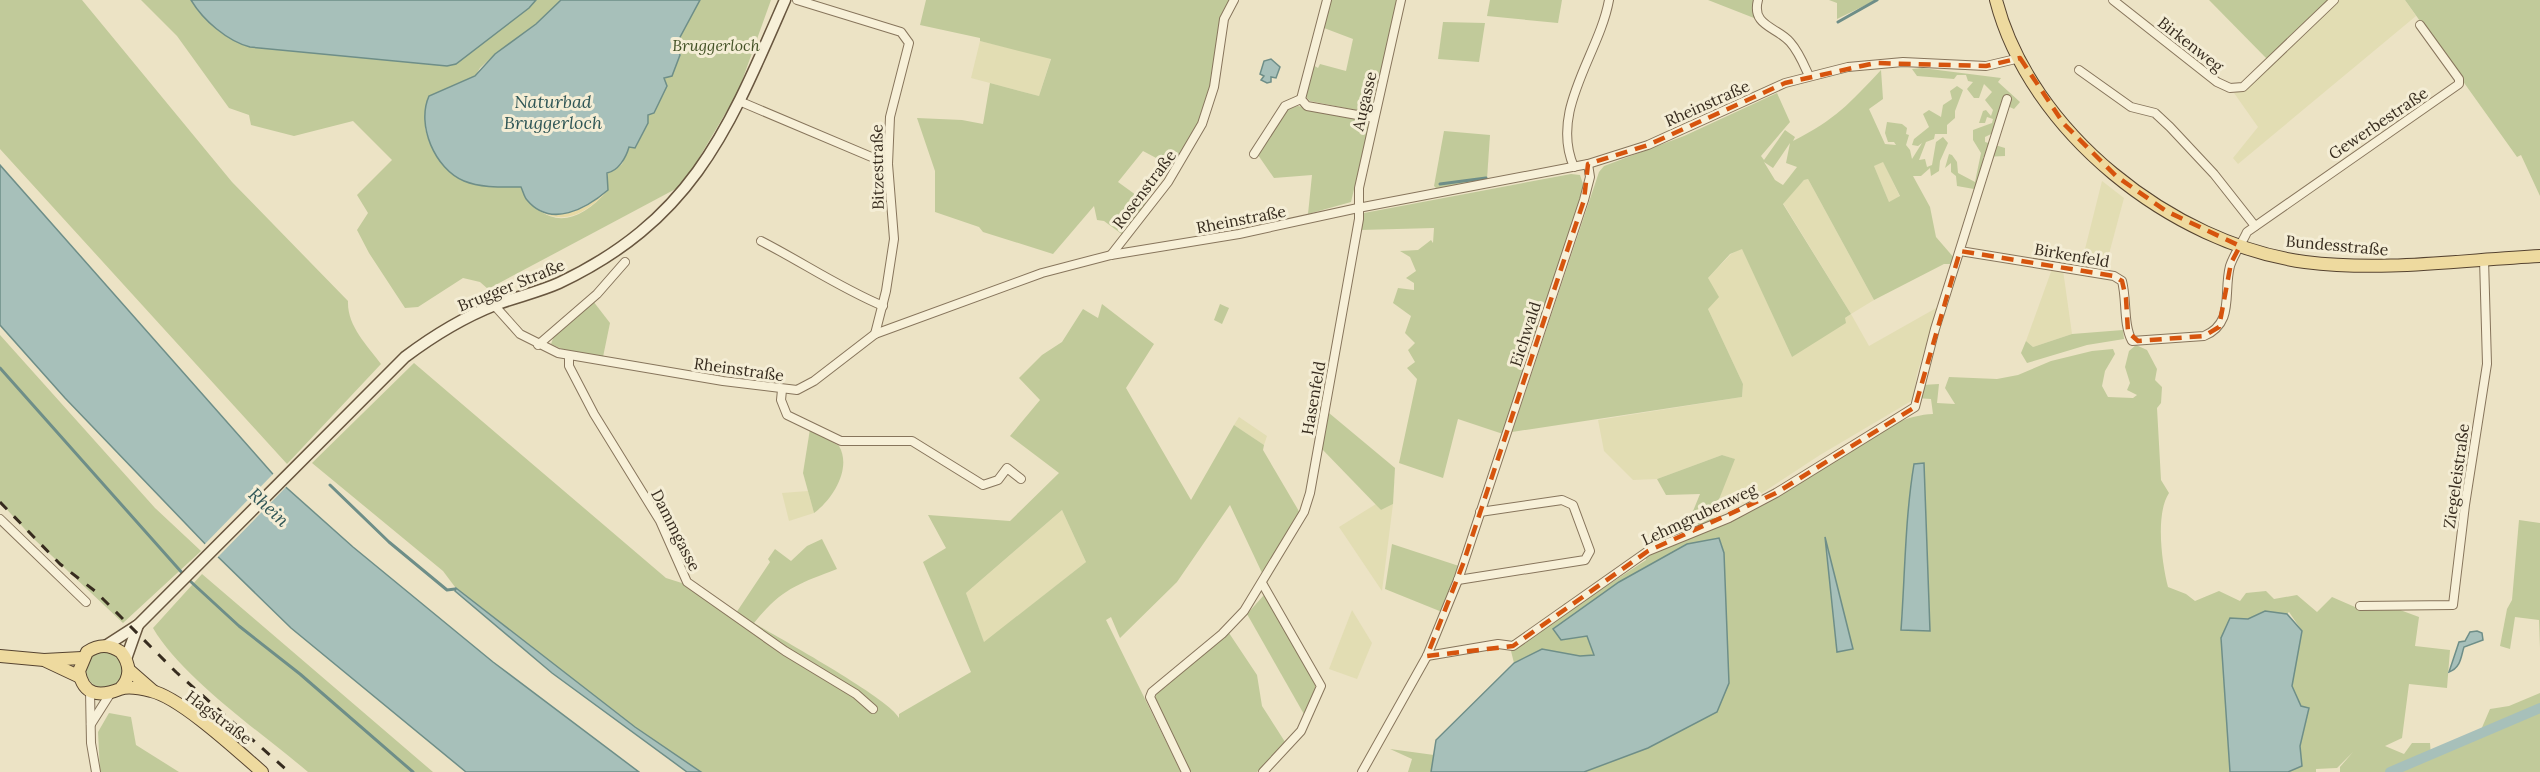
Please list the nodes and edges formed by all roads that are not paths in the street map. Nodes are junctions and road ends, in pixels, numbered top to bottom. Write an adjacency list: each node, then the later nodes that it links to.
1 (785, 0): 17 (main road, Brugger Straße)
2 (797, 0): 20 (street, Bitzestraße)
3 (1234, 0): 28 (street, Rosenstraße)
4 (1327, 0): 15 (street)
5 (1401, 0): 18 (street, Augasse)
6 (1609, 0): 22 (street)
7 (1758, 0): 14 (street)
8 (1996, 0): 12 (main road, Bundesstraße)
9 (2113, 0): 10 (street, Birkenweg)
10 (2334, 0)
11 (2420, 25): 24 (street, Gewerbestraße)
12 (2020, 58): 14 (street, Rheinstraße); 26 (main road, Bundesstraße)
13 (2079, 70): 24 (street)
14 (1809, 76): 21 (street, Rheinstraße)
15 (1301, 99): 18 (street); 19 (street)
16 (2007, 99): 27 (street)
17 (740, 101): 20 (street); 32 (main road, Brugger Straße)
18 (1374, 118): 23 (street, Augasse)
19 (1254, 154)
20 (888, 164): 33 (street, Bitzestraße)
21 (1588, 164): 22 (street, Rheinstraße); 39 (street, Eichwald)
22 (1574, 167): 23 (street, Rheinstraße)
23 (1358, 208): 28 (street, Rheinstraße); 42 (street, Hasenfeld)
24 (2255, 226): 26 (street)
25 (762, 241): 33 (street)
26 (2240, 246): 27 (street, Birkenfeld); 30 (main road, Bundesstraße)
27 (1960, 251): 48 (street, Lehmgrubenweg)
28 (1111, 255): 34 (street, Rheinstraße)
29 (2540, 256): 30 (main road, Bundesstraße)
30 (2484, 260): 44 (street, Ziegeleistraße)
31 (625, 262): 35 (street)
32 (495, 305): 35 (street, Rheinstraße); 45 (main road, Brugger Straße)
33 (883, 306): 34 (street, Bitzestraße)
34 (875, 334): 37 (street, Rheinstraße)
35 (538, 345): 36 (street, Rheinstraße)
36 (569, 356): 37 (street, Rheinstraße); 56 (street, Dammgasse)
37 (782, 390): 38 (street)
38 (1021, 478)
39 (1480, 512): 41 (street, Eichwald); 41 (street)
40 (0, 519): 43 (street)
41 (1458, 580): 48 (street, Eichwald)
42 (1262, 583): 60 (street, Hasenfeld); 61 (street)
43 (86, 602)
44 (2360, 606)
45 (138, 625): 46 (main road); 51 (main road)
46 (107, 645): 49 (main road); 51 (main road, Hagstraße)
47 (0, 656): 50 (main road)
48 (1427, 656): 62 (street, Eichwald)
49 (82, 658): 50 (main road); 52 (main road)
50 (44, 660): 52 (main road)
51 (128, 664): 54 (main road, Hagstraße); 55 (main road)
52 (80, 677): 53 (main road)
53 (90, 691): 55 (main road, Hagstraße); 57 (street)
54 (153, 691): 55 (main road, Hagstraße); 59 (main road, Hagstraße)
55 (115, 692): 57 (street)
56 (873, 709)
57 (91, 726): 58 (street)
58 (96, 772)
59 (262, 772)
60 (1186, 772)
61 (1263, 772)
62 (1362, 772)

